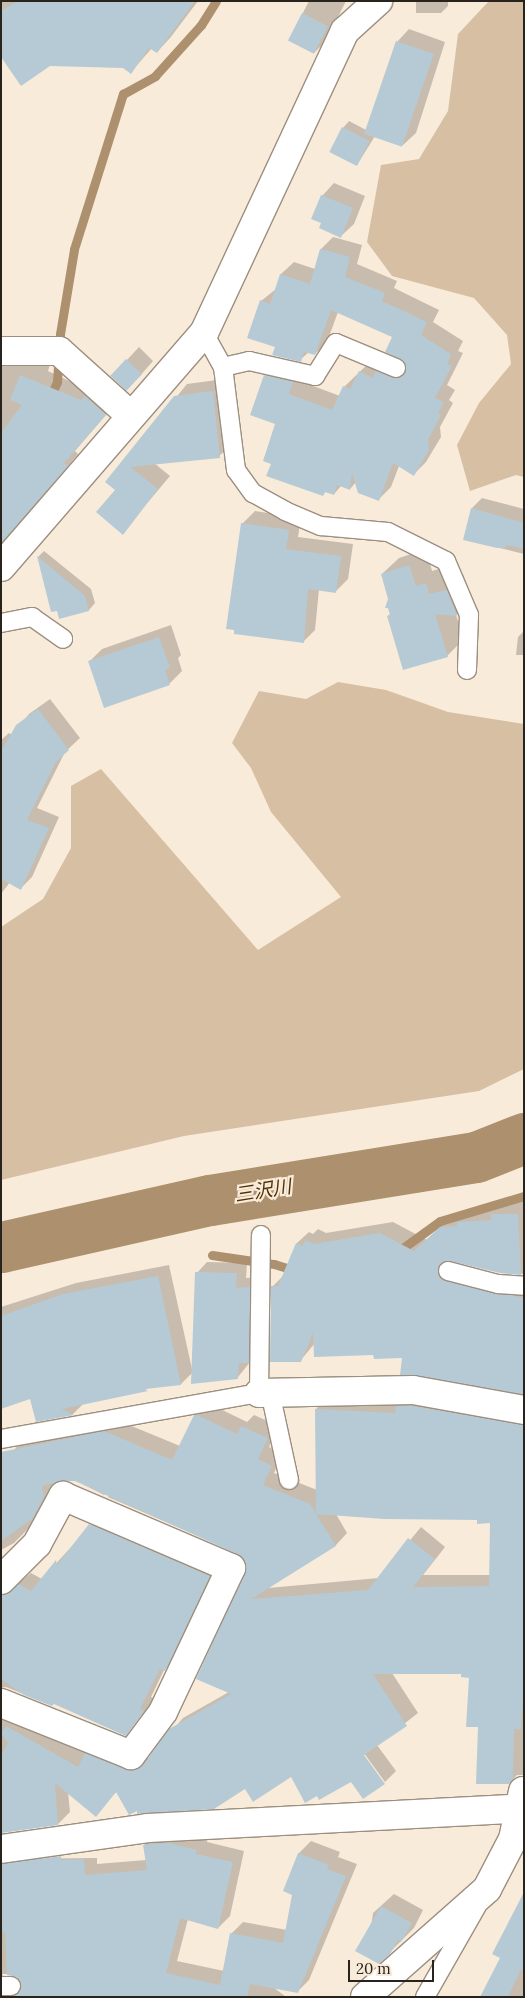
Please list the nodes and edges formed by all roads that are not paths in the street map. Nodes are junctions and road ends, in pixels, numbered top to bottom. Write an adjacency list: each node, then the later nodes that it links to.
1 (378, 1): 2 (street)
2 (204, 333): 4 (lane); 6 (street)
3 (1, 351): 6 (street)
4 (223, 367): 5 (lane); 10 (lane)
5 (396, 368)
6 (130, 415): 7 (street)
7 (1, 567)
8 (1, 623): 9 (lane)
9 (63, 639)
10 (466, 670)
11 (261, 1235): 14 (lane)
12 (448, 1271): 13 (lane)
13 (524, 1286)
14 (264, 1392): 15 (street); 16 (lane); 17 (lane)
15 (524, 1410)
16 (1, 1439)
17 (289, 1480)
18 (1, 1580): 19 (street)
19 (1, 1702)
20 (523, 1801): 21 (street); 22 (street)
21 (518, 1845): 23 (street)
22 (1, 1849)
23 (487, 1888): 24 (street); 25 (lane)
24 (365, 1997)
25 (426, 1997)

